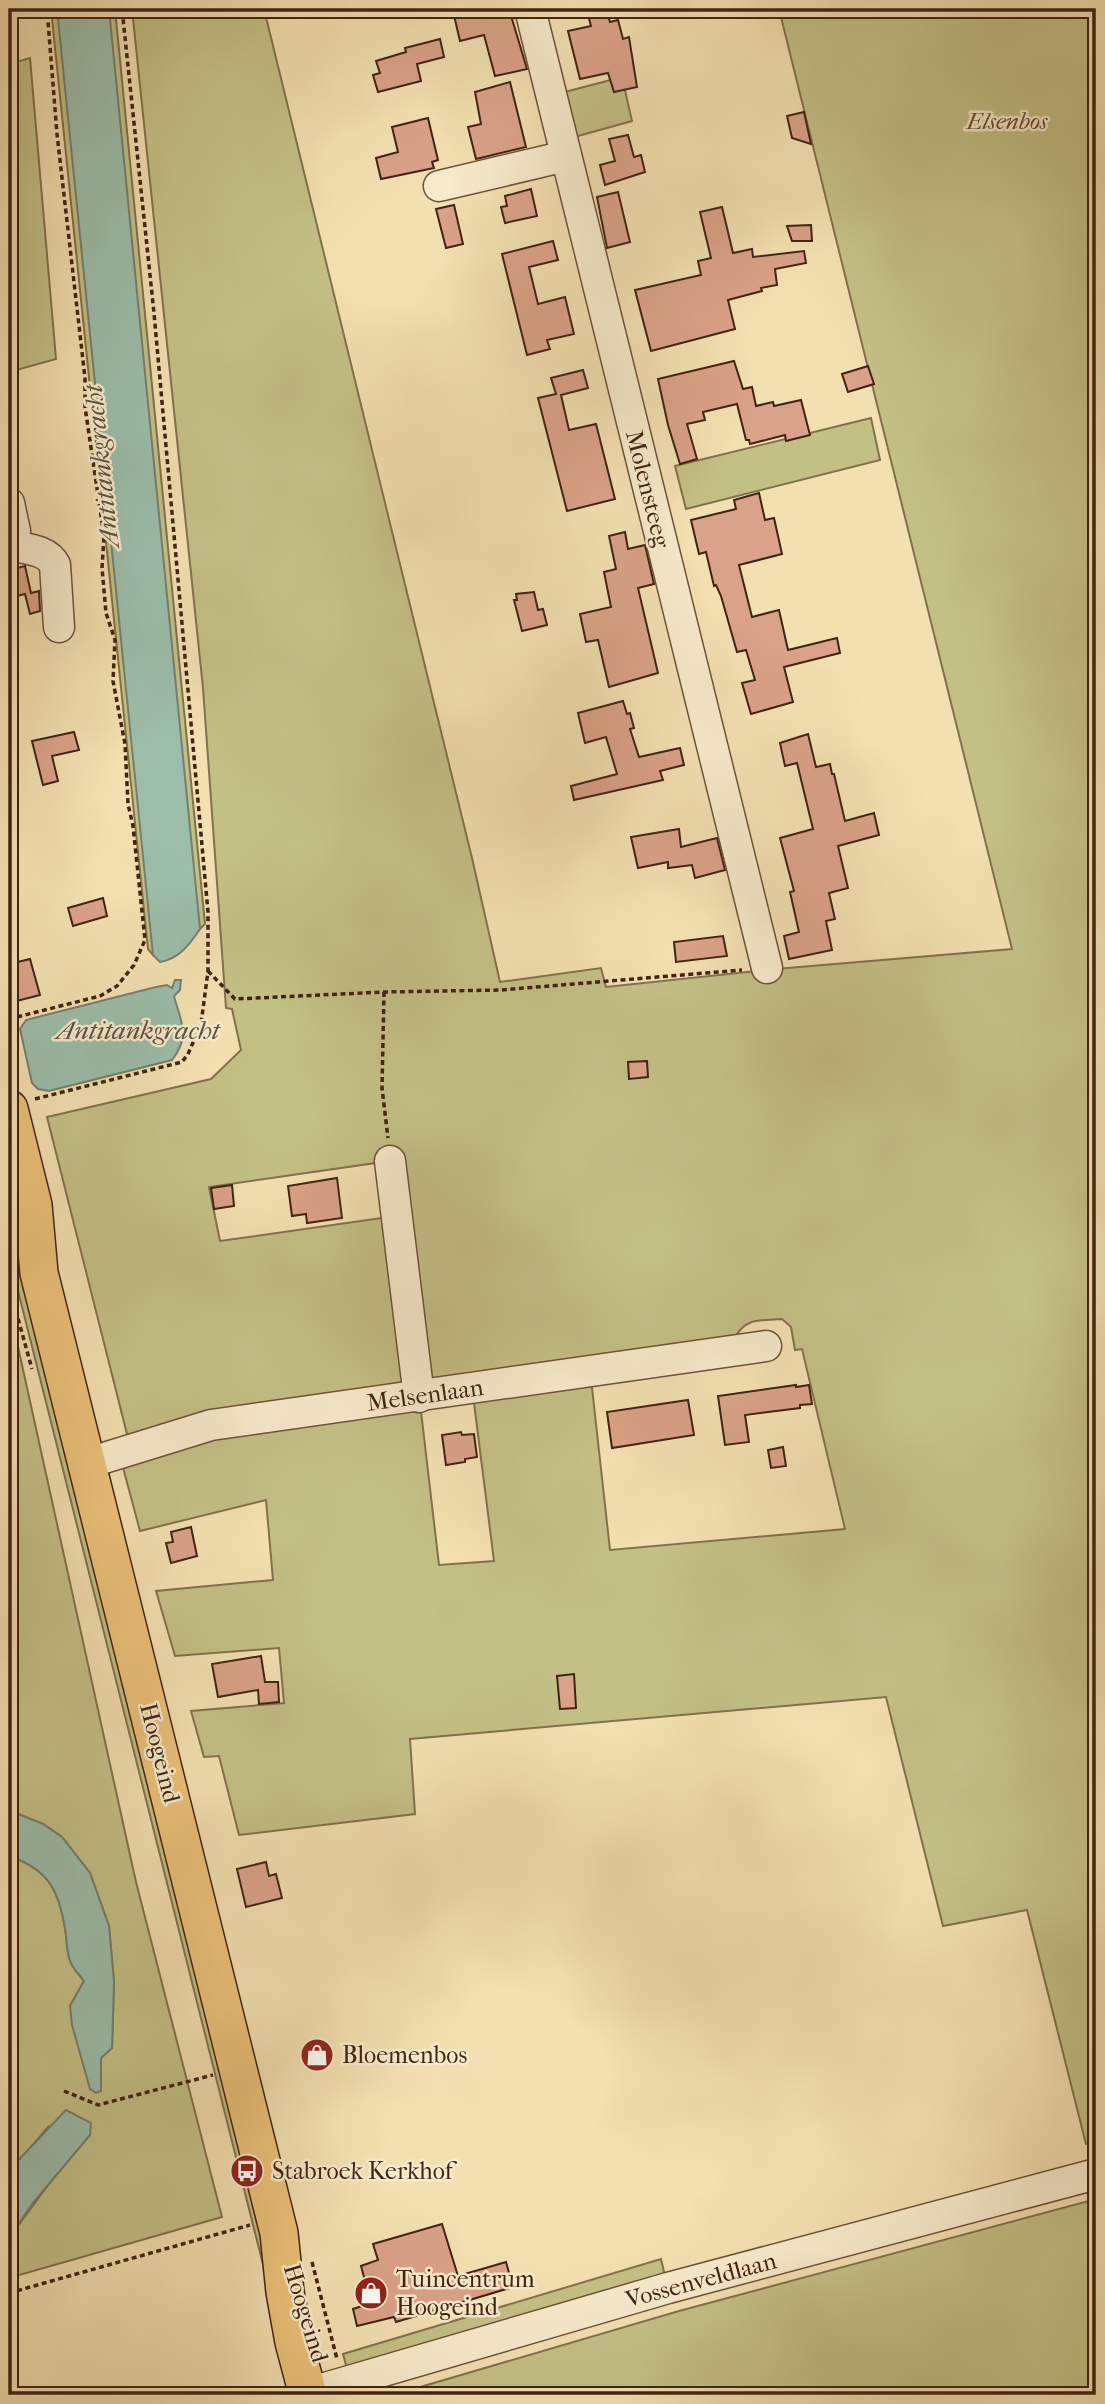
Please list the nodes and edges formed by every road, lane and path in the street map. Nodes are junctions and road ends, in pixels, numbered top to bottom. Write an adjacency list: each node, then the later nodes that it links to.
1 (47, 9): 12 (path)
2 (122, 9): 10 (path)
3 (530, 9): 4 (street, Molensteeg)
4 (566, 156): 5 (street); 9 (street, Molensteeg)
5 (439, 186)
6 (9, 503): 7 (street)
7 (9, 545): 8 (street)
8 (59, 627)
9 (767, 968): 11 (path)
10 (208, 971): 11 (path); 14 (path)
11 (384, 992): 15 (path)
12 (9, 1019)
13 (9, 1063): 14 (path)
14 (16, 1115): 17 (main road, Hoogeind)
15 (390, 1161): 19 (street)
16 (9, 1193): 17 (main road, Hoogeind)
17 (39, 1273): 20 (main road, Hoogeind)
18 (766, 1346): 19 (street, Melsenlaan)
19 (419, 1397): 20 (street, Melsenlaan)
20 (88, 1463): 21 (main road, Hoogeind)
21 (238, 2068): 22 (path); 24 (main road, Hoogeind)
22 (64, 2091)
23 (1096, 2174): 26 (street, Vossenveldlaan)
24 (264, 2229): 25 (path); 26 (main road, Hoogeind)
25 (9, 2293)
26 (319, 2392)

